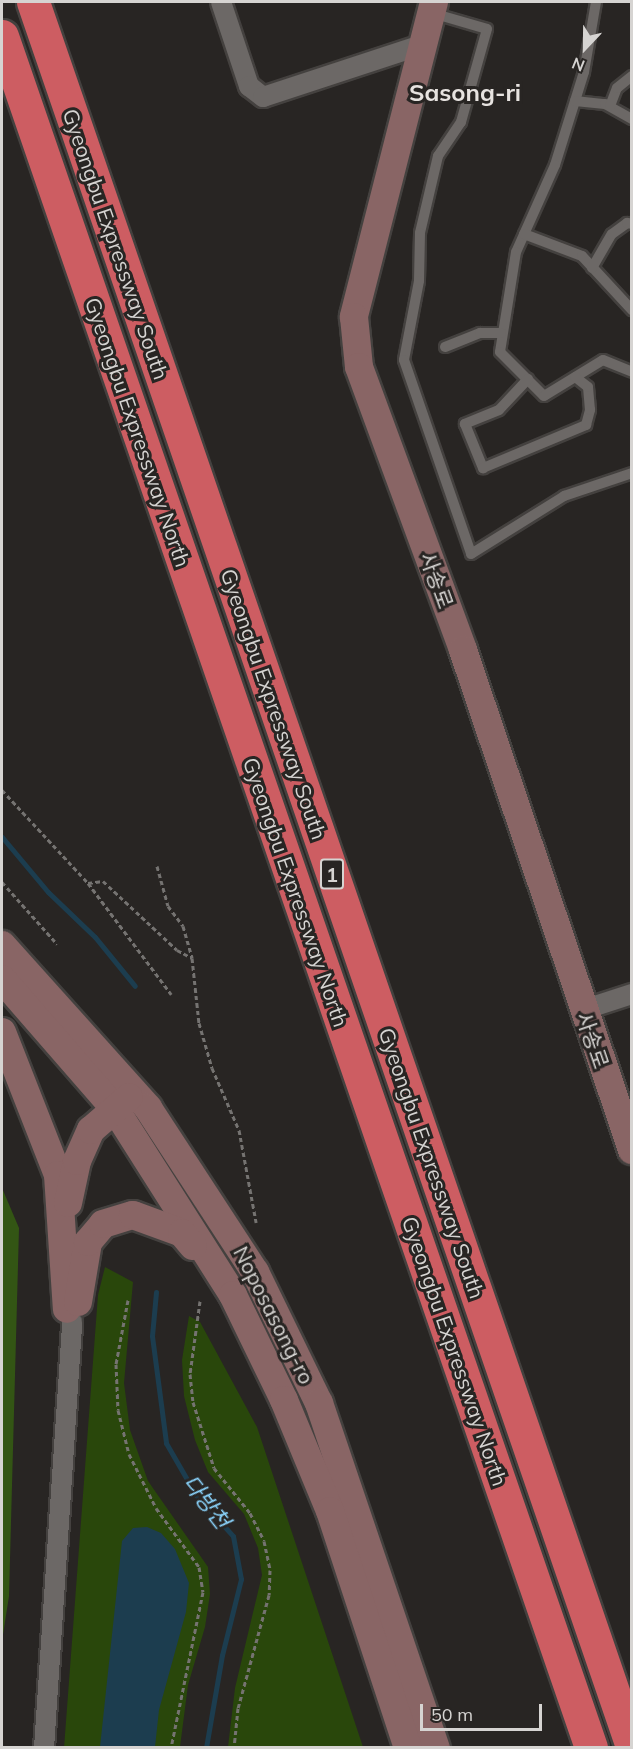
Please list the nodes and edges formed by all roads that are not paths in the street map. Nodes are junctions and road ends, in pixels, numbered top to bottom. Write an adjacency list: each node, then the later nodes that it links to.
1 (33, 2): 30 (highway, Gyeongbu Expressway South / 1)
2 (221, 2): 6 (street)
3 (596, 2): 8 (lane)
4 (433, 7): 6 (main road, 사송로); 20 (lane)
5 (2, 36): 34 (highway, Gyeongbu Expressway North / 1)
6 (424, 44): 24 (main road, 사송로)
7 (632, 76): 9 (lane)
8 (575, 101): 9 (lane); 12 (lane)
9 (610, 106): 10 (lane)
10 (632, 119)
11 (632, 224): 13 (lane)
12 (524, 234): 13 (lane); 15 (lane)
13 (592, 268): 14 (lane)
14 (632, 310)
15 (501, 333): 16 (lane); 19 (lane)
16 (445, 347)
17 (632, 372): 18 (lane)
18 (575, 377): 19 (lane); 19 (lane)
19 (528, 379)
20 (632, 473)
21 (2, 945): 26 (main road, Noposasong-ro)
22 (2, 979): 26 (main road, Noposasong-ro)
23 (632, 994): 24 (street)
24 (583, 1010): 27 (main road, 사송로)
25 (2, 1032): 29 (main road)
26 (131, 1109): 28 (main road, Noposasong-ro); 29 (main road); 33 (main road, Noposasong-ro)
27 (632, 1150)
28 (224, 1282): 29 (main road); 32 (main road, Noposasong-ro)
29 (72, 1314): 31 (street)
30 (632, 1747)
31 (44, 1748)
32 (408, 1748)
33 (435, 1748)
34 (591, 1748)

